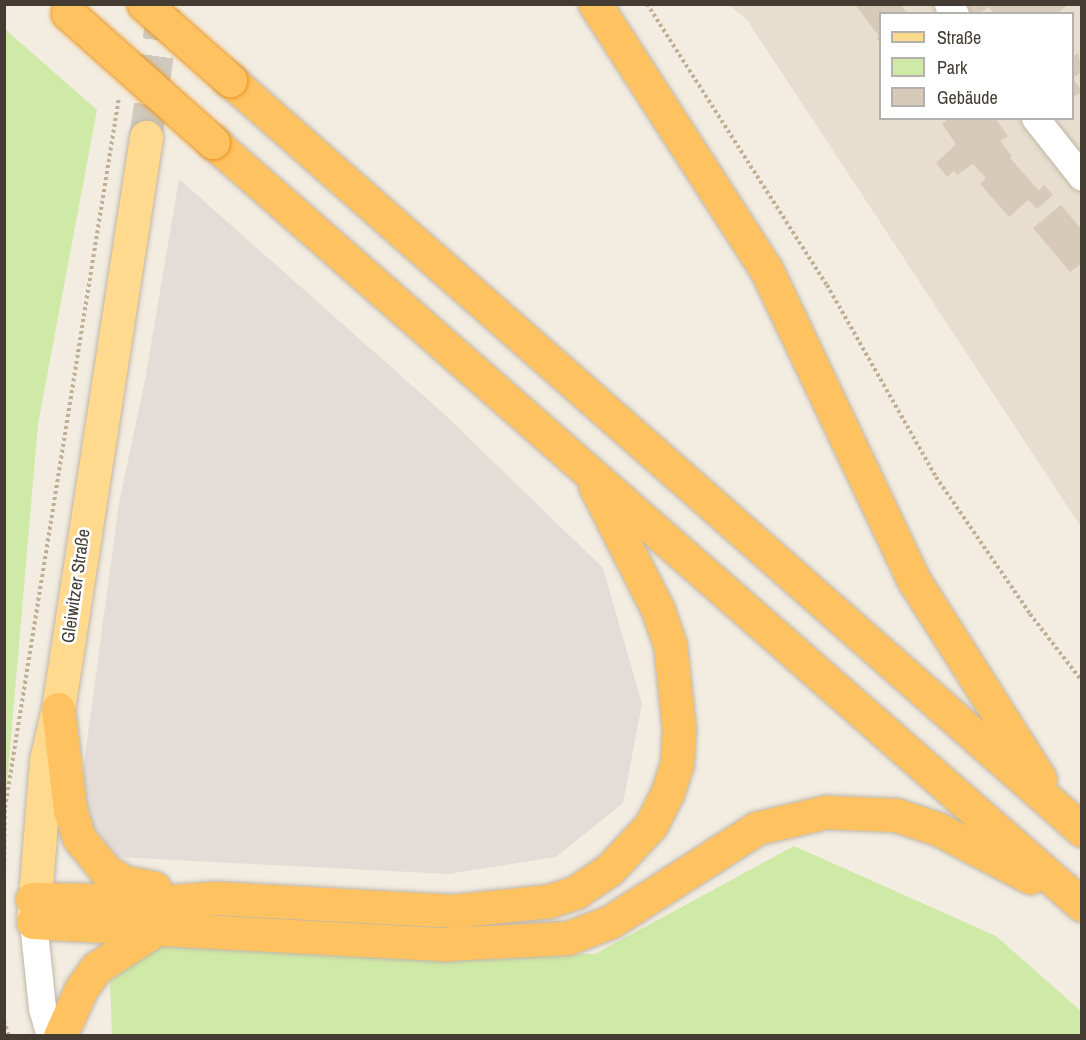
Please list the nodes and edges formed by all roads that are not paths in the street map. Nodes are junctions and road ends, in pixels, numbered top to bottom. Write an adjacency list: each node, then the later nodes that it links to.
1 (144, 4): 9 (highway, bridge)
2 (595, 4): 9 (highway)
3 (63, 9): 7 (highway, bridge)
4 (1037, 120): 6 (street)
5 (146, 137): 8 (main road, Gleiwitzer Straße)
6 (1082, 177)
7 (586, 469): 10 (highway); 12 (highway)
8 (58, 709): 10 (highway); 11 (main road, Gleiwitzer Straße)
9 (1070, 819)
10 (215, 898): 11 (highway)
11 (23, 902): 13 (highway); 14 (street, Gleiwitzer Straße)
12 (1079, 903): 13 (highway)
13 (155, 930): 15 (highway)
14 (50, 1035)
15 (60, 1035)

